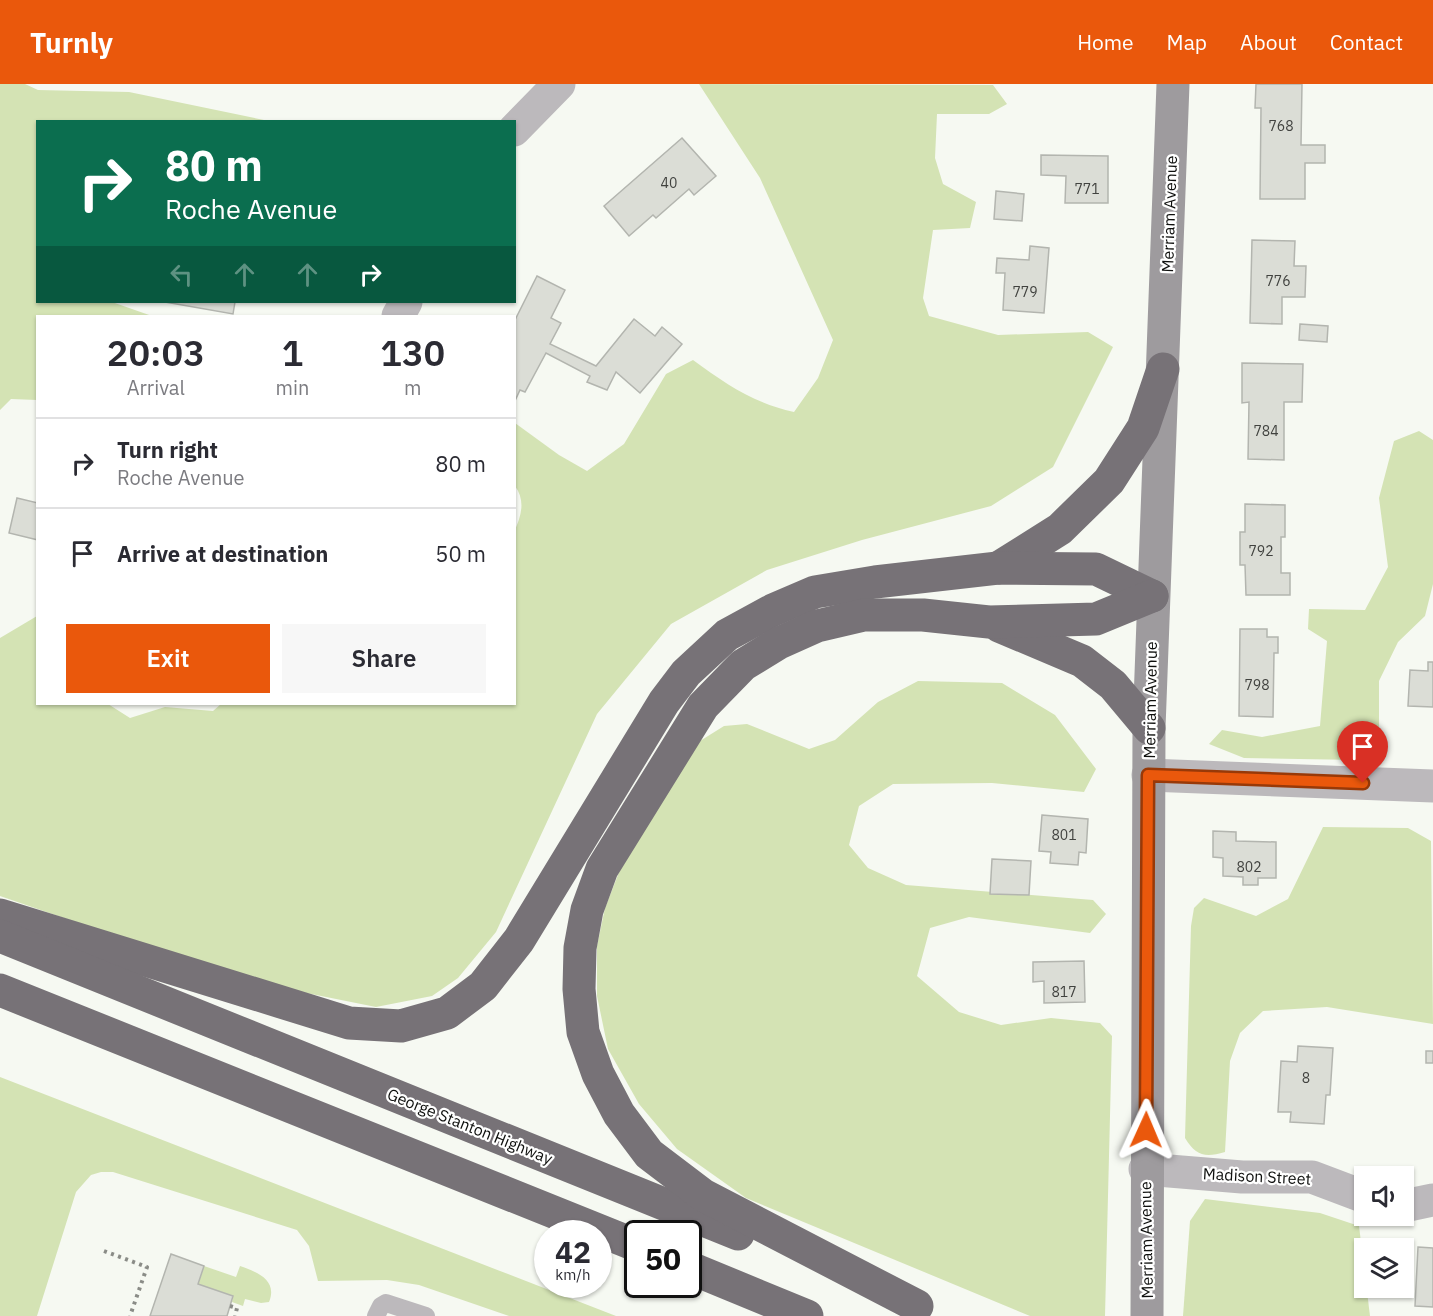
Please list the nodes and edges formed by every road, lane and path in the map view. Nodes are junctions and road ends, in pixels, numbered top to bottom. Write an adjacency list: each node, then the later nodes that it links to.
1 (559, 84): 3 (street)
2 (1173, 84): 4 (main road, Merriam Avenue)
3 (516, 128)
4 (1163, 369): 5 (highway); 6 (main road, Merriam Avenue)
5 (998, 568): 6 (highway); 11 (highway)
6 (1152, 596): 7 (highway); 8 (main road, Merriam Avenue)
7 (989, 622): 8 (highway); 22 (highway)
8 (1149, 728): 9 (main road, Merriam Avenue)
9 (1148, 775): 10 (street); 14 (main road, Merriam Avenue)
10 (1433, 786)
11 (0, 915)
12 (0, 936): 22 (highway, George Stanton Highway)
13 (0, 990): 18 (highway)
14 (1145, 1169): 15 (street, Madison Street); 28 (main road, Merriam Avenue)
15 (1354, 1193)
16 (1433, 1200): 17 (street)
17 (1414, 1204)
18 (624, 1240)
19 (104, 1251): 23 (path)
20 (702, 1273): 27 (highway)
21 (230, 1306): 24 (path)
22 (928, 1311)
23 (130, 1316)
24 (235, 1316)
25 (376, 1316): 26 (lane)
26 (426, 1316)
27 (807, 1316)
28 (1147, 1316)

